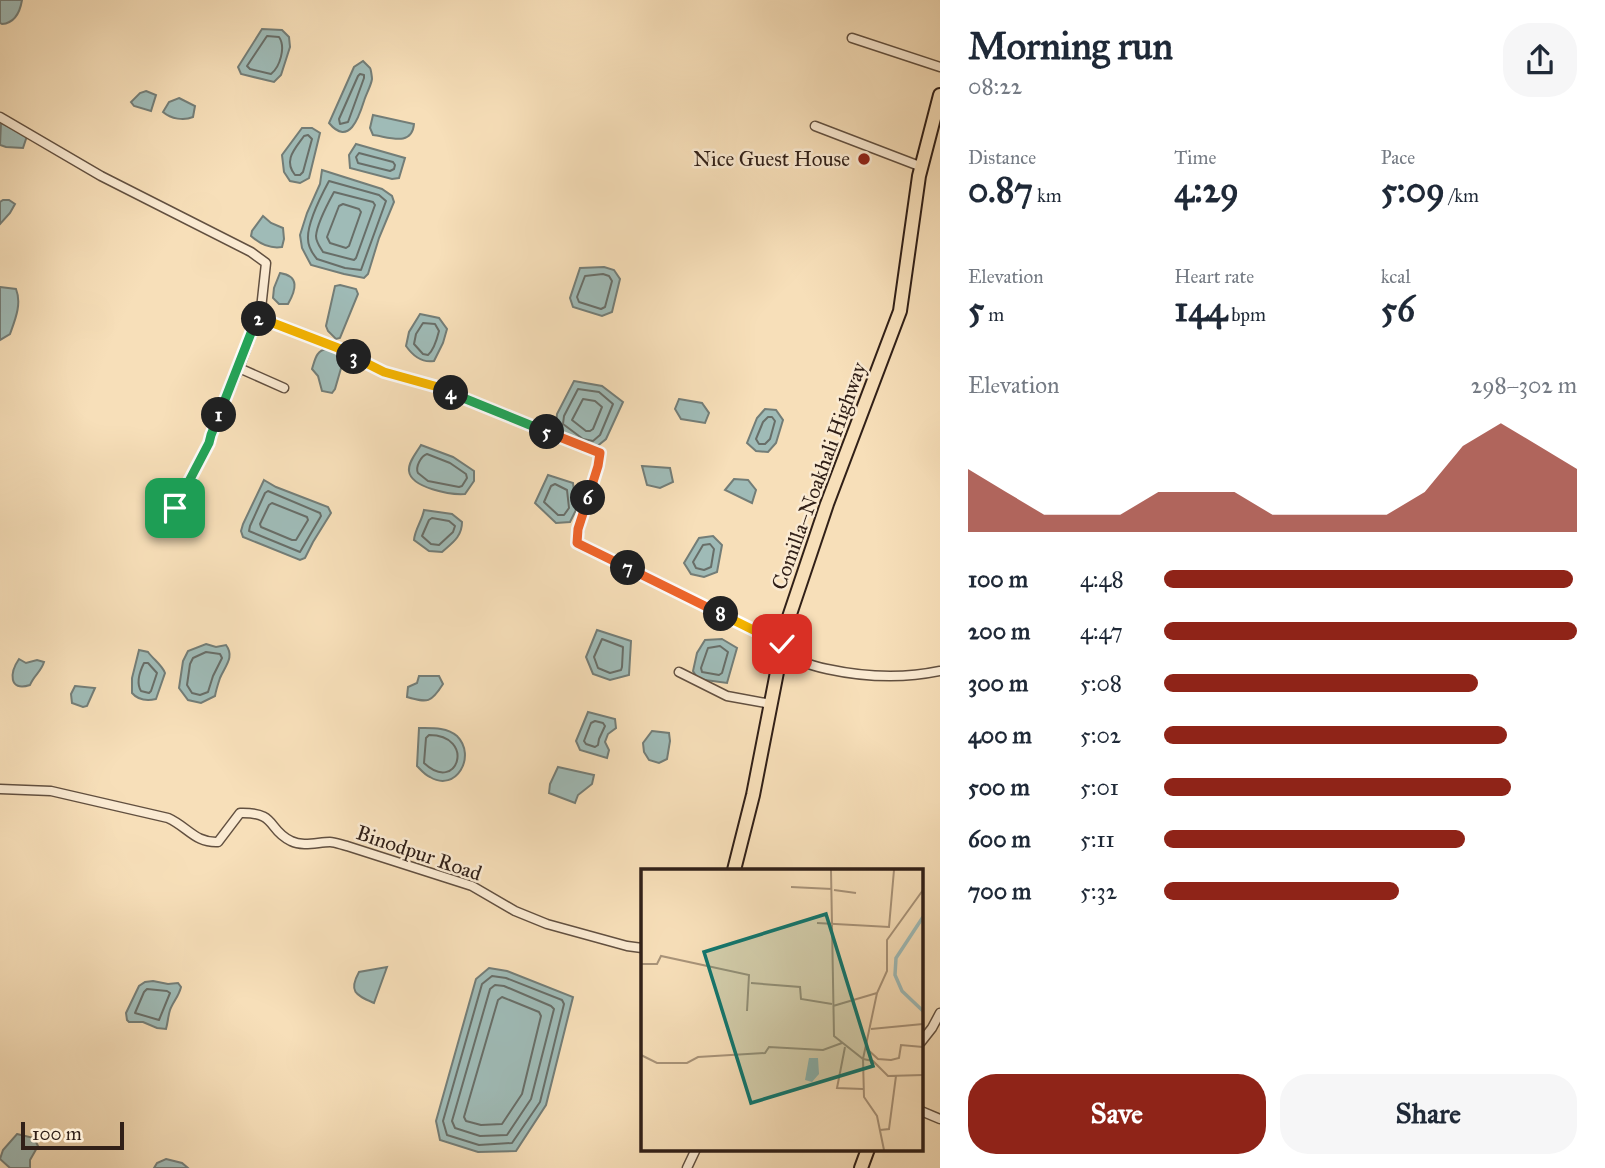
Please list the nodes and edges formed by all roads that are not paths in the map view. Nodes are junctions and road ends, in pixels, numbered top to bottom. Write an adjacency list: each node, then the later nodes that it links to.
1 (852, 38): 2 (street)
2 (940, 67)
3 (940, 95): 6 (highway, Comilla–Noakhali Highway)
4 (0, 117): 7 (street)
5 (815, 126): 6 (street)
6 (922, 167): 11 (highway, Comilla–Noakhali Highway)
7 (260, 318): 8 (street); 11 (street)
8 (239, 368): 9 (street); 10 (street)
9 (284, 388)
10 (175, 508)
11 (781, 649): 12 (street); 14 (highway, Comilla–Noakhali Highway)
12 (940, 671)
13 (680, 672): 14 (street)
14 (771, 704): 16 (highway, Comilla–Noakhali Highway)
15 (0, 789): 17 (street, Binodpur Road)
16 (734, 869)
17 (641, 948)
18 (940, 1013): 19 (street)
19 (935, 1028): 20 (street)
20 (922, 1040)
21 (922, 1111): 22 (street)
22 (940, 1119)
23 (696, 1150): 25 (street)
24 (868, 1150): 26 (highway)
25 (687, 1168)
26 (861, 1168)

